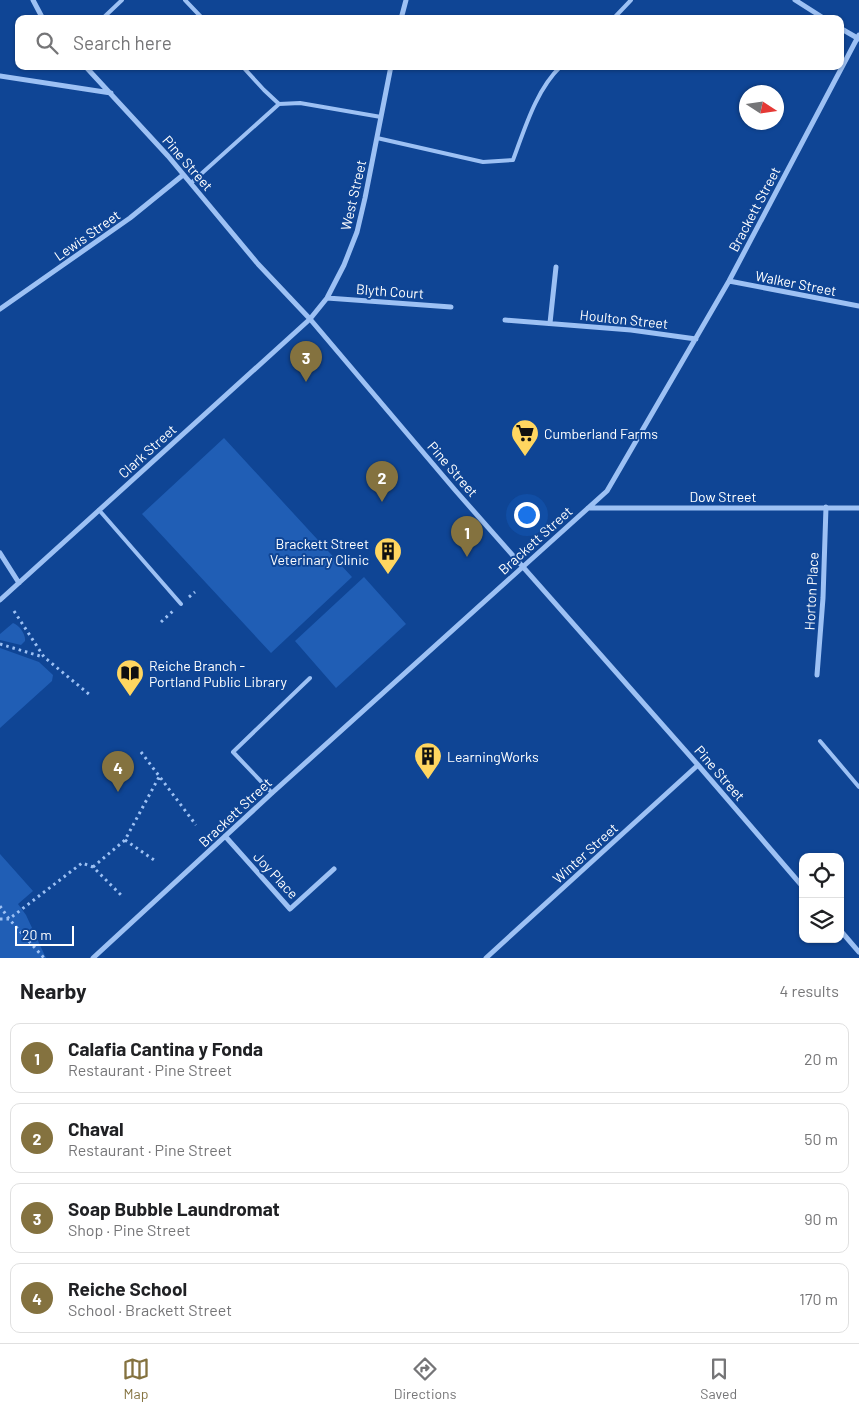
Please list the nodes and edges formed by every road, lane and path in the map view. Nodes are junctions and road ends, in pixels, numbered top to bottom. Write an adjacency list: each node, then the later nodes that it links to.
1 (33, 0): 7 (street)
2 (122, 0): 8 (lane)
3 (185, 0): 9 (lane)
4 (406, 0): 10 (street)
5 (631, 0): 11 (lane)
6 (795, 0): 12 (street)
7 (41, 15)
8 (106, 15)
9 (199, 15)
10 (402, 15)
11 (617, 15)
12 (819, 15)
13 (844, 30): 14 (street)
14 (858, 37): 15 (street, Brackett Street)
15 (844, 64)
16 (89, 70): 22 (street, Pine Street)
17 (246, 70): 23 (lane)
18 (390, 70): 24 (street, West Street)
19 (556, 70): 25 (lane)
20 (841, 70): 29 (street, Brackett Street)
21 (0, 76): 22 (street)
22 (111, 93): 26 (street, Pine Street)
23 (279, 104): 24 (lane); 27 (lane)
24 (381, 117): 25 (street, West Street)
25 (377, 138): 30 (street, West Street)
26 (183, 175): 27 (street, Pine Street); 33 (street, Lewis Street)
27 (191, 183): 34 (street, Pine Street)
28 (556, 267): 36 (street)
29 (729, 282): 31 (street, Walker Street); 37 (street, Brackett Street)
30 (327, 298): 32 (street, Blyth Court); 34 (street, West Street)
31 (859, 306)
32 (451, 307)
33 (0, 309)
34 (310, 319): 41 (street, Clark Street); 43 (street, Pine Street)
35 (505, 320): 36 (street, Houlton Street)
36 (550, 323): 37 (street, Houlton Street)
37 (696, 338): 39 (street, Brackett Street)
38 (826, 507): 39 (street, Dow Street); 40 (street, Dow Street); 50 (street, Horton Place)
39 (588, 508): 43 (street, Brackett Street)
40 (859, 508)
41 (99, 510): 44 (street, Clark Street); 46 (lane)
42 (0, 552): 44 (street)
43 (522, 566): 55 (street, Pine Street); 58 (street, Brackett Street)
44 (19, 583): 45 (street, Clark Street)
45 (0, 600)
46 (181, 604)
47 (14, 611): 49 (path)
48 (0, 644): 49 (path)
49 (44, 658): 52 (path)
50 (817, 675)
51 (310, 678): 58 (lane)
52 (90, 695)
53 (820, 741): 57 (lane)
54 (141, 752): 56 (path)
55 (698, 765): 65 (street, Pine Street); 74 (street, Winter Street)
56 (159, 777): 59 (path); 61 (path)
57 (859, 787)
58 (272, 793): 60 (street, Brackett Street)
59 (196, 825)
60 (225, 836): 64 (street, Joy Place); 73 (street, Brackett Street)
61 (125, 840): 62 (path); 63 (path)
62 (157, 862)
63 (93, 867): 66 (path); 69 (path)
64 (334, 869)
65 (799, 882)
66 (120, 895)
67 (0, 906): 69 (path)
68 (0, 918): 69 (path)
69 (9, 919): 72 (path)
70 (844, 935): 71 (street)
71 (859, 952)
72 (44, 958)
73 (93, 958)
74 (486, 958)

